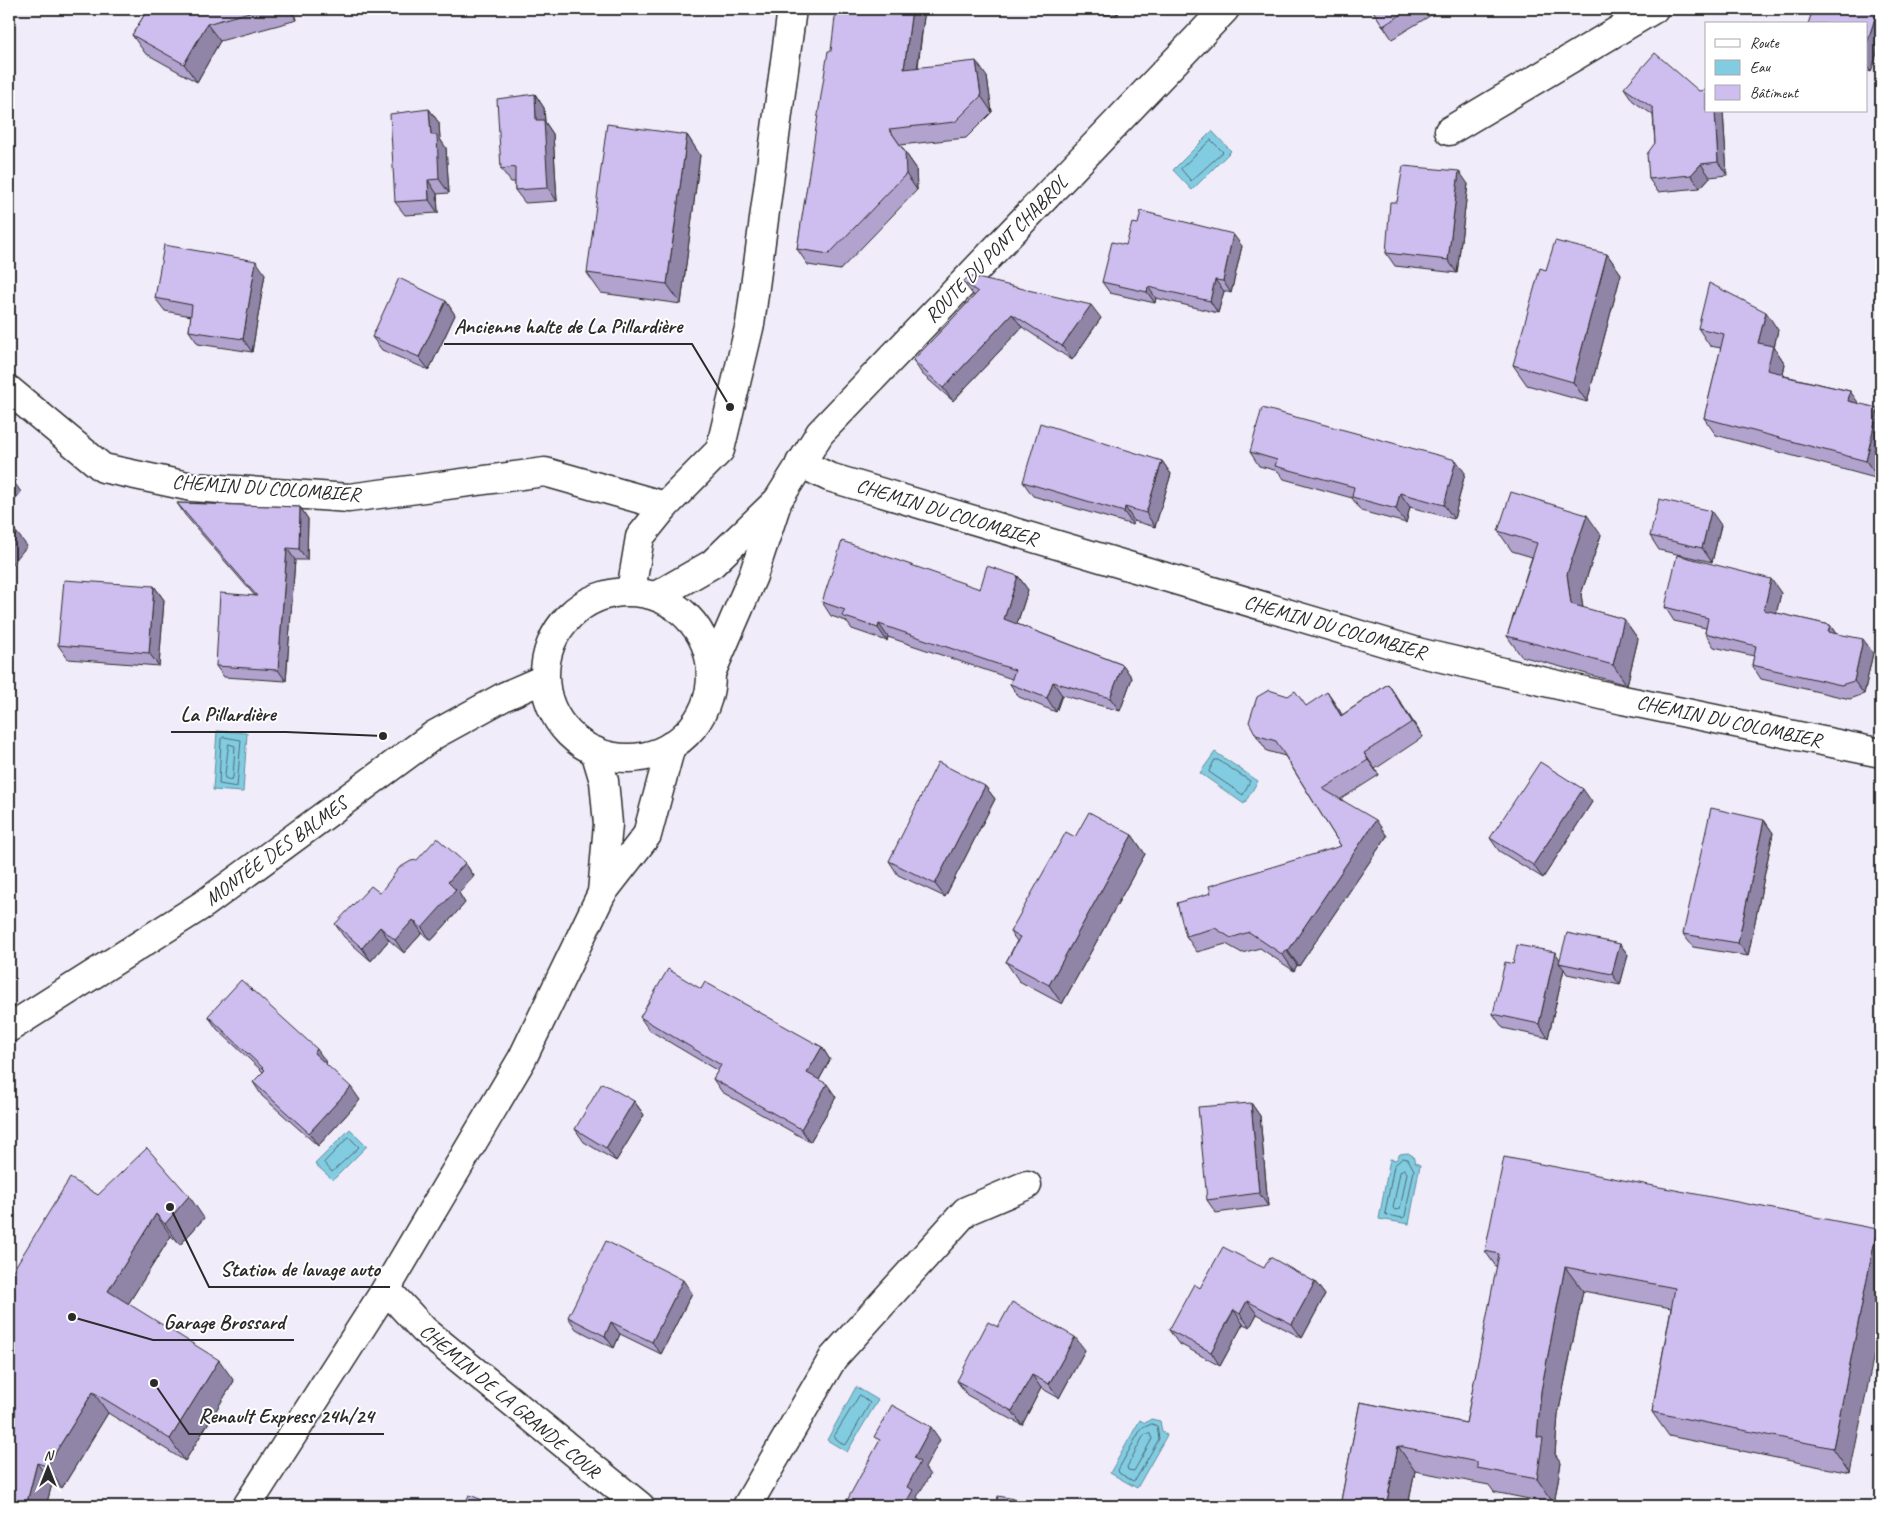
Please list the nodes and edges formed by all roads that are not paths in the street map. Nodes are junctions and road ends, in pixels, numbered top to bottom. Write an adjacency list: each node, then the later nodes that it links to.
1 (792, 9): 8 (street)
2 (1225, 9): 6 (street, ROUTE DU PONT CHABROL)
3 (1654, 9): 4 (street)
4 (1449, 131)
5 (9, 390): 8 (street, CHEMIN DU COLOMBIER)
6 (800, 463): 7 (street, ROUTE DU PONT CHABROL); 14 (street, CHEMIN DU COLOMBIER)
7 (778, 500): 9 (street, ROUTE DU PONT CHABROL); 10 (street, ROUTE DU PONT CHABROL)
8 (665, 506): 9 (street)
9 (644, 594): 10 (street); 11 (street)
10 (711, 673): 12 (street)
11 (544, 679): 13 (street); 16 (street, MONTÉE DES BALMES)
12 (671, 746): 13 (street); 15 (street)
13 (595, 751): 15 (street)
14 (1881, 753)
15 (602, 893): 18 (street)
16 (9, 1028)
17 (1027, 1185): 21 (street)
18 (386, 1289): 19 (street); 20 (street, CHEMIN DE LA GRANDE COUR)
19 (247, 1506)
20 (640, 1506)
21 (747, 1506)

